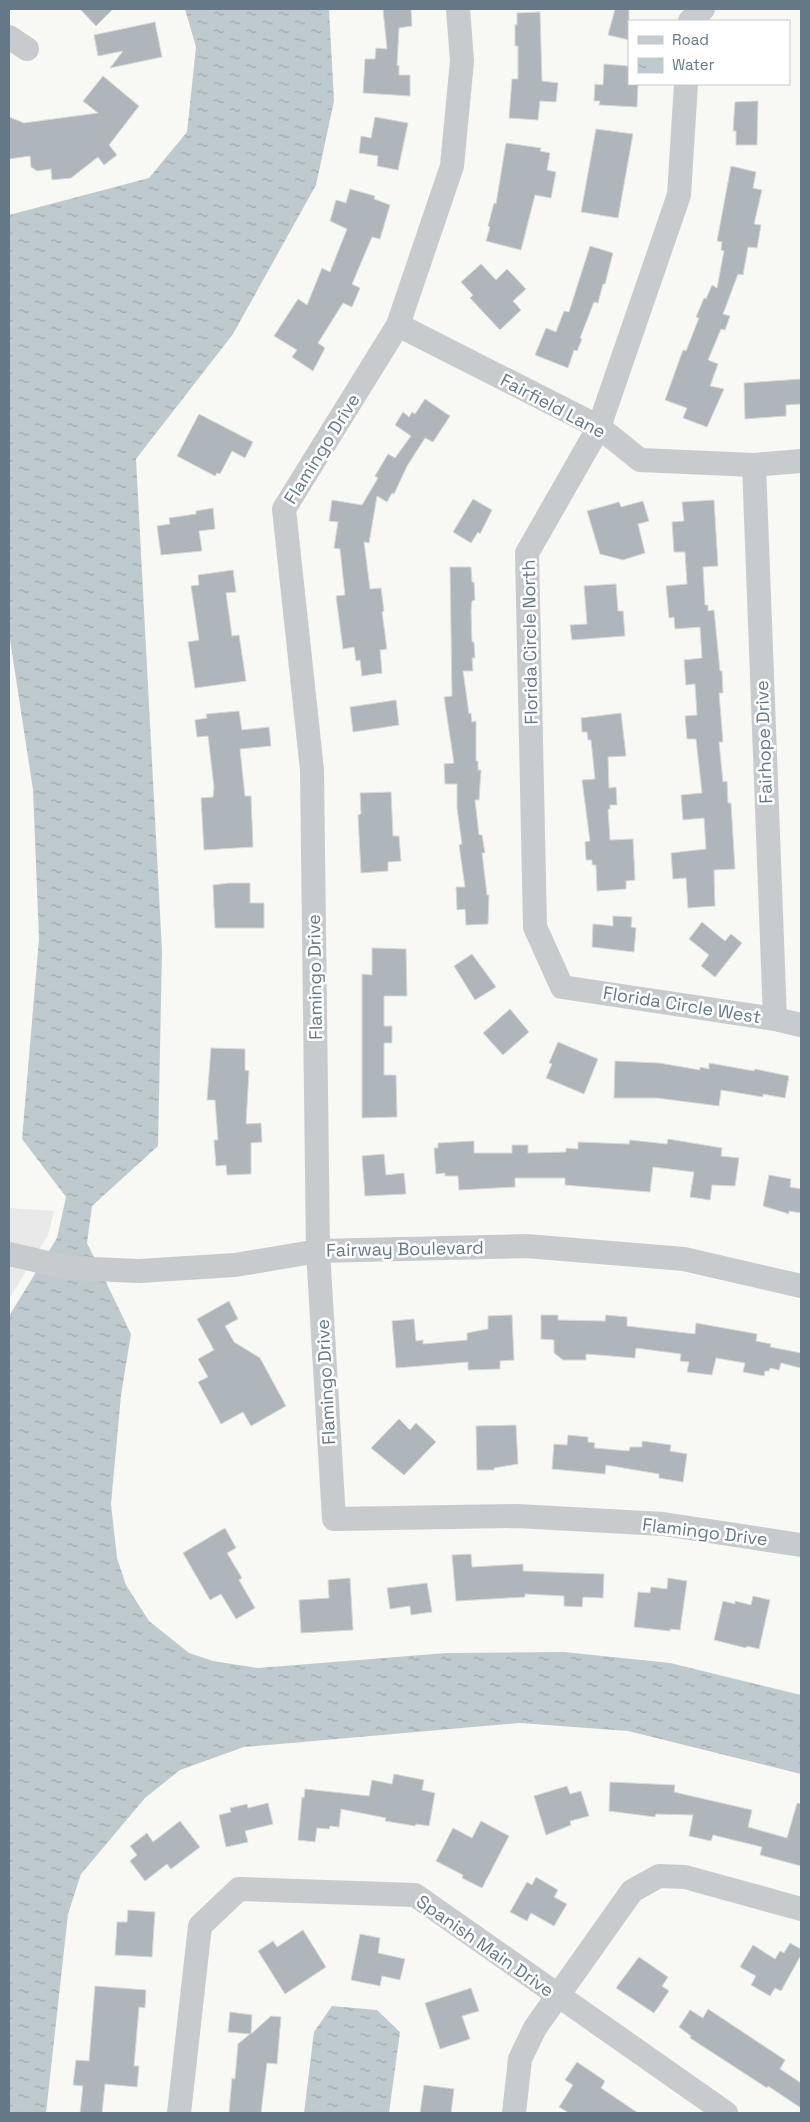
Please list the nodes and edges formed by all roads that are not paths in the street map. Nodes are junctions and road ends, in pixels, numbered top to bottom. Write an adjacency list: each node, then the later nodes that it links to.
1 (458, 9): 3 (street, Flamingo Drive)
2 (686, 85): 4 (street, Florida Circle North)
3 (398, 325): 4 (street, Fairfield Lane); 10 (street, Flamingo Drive)
4 (599, 427): 6 (street, Fairfield Lane); 7 (street, Florida Circle North)
5 (801, 461): 6 (street, Fairfield Lane)
6 (754, 465): 8 (street, Fairhope Drive)
7 (562, 987): 8 (street, Florida Circle West)
8 (775, 1019): 9 (street, Florida Circle West)
9 (801, 1025)
10 (318, 1251): 11 (street, Fairway Boulevard); 12 (street, Fairway Boulevard); 13 (street, Flamingo Drive)
11 (9, 1254)
12 (801, 1286)
13 (801, 1545)
14 (801, 1909): 15 (street)
15 (557, 1996): 16 (street, Spanish Main Drive); 17 (street); 18 (street, Spanish Main Drive)
16 (179, 2113)
17 (514, 2113)
18 (726, 2113)

